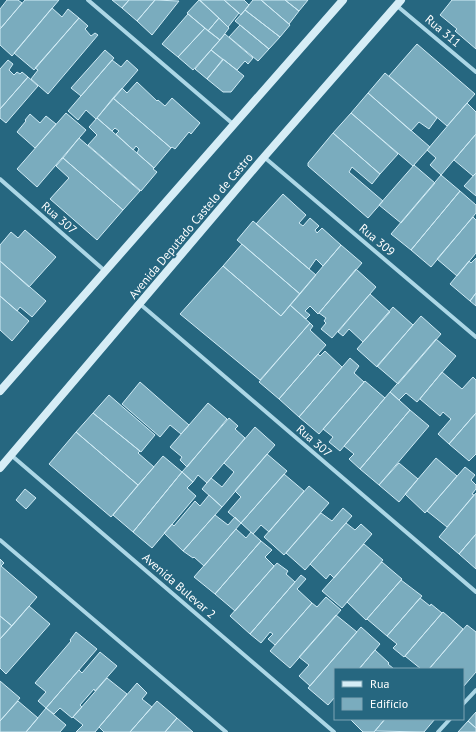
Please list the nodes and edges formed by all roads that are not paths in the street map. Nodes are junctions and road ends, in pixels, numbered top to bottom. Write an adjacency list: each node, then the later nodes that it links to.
1 (88, 0): 5 (street)
2 (343, 0): 5 (main road)
3 (399, 2): 4 (street, Rua 311); 6 (main road, Avenida Deputado Castelo de Castro)
4 (476, 72)
5 (233, 124): 8 (main road)
6 (264, 157): 9 (main road, Avenida Deputado Castelo de Castro); 10 (street, Rua 309)
7 (0, 179): 8 (street, Rua 307)
8 (105, 271): 11 (main road)
9 (140, 304): 12 (main road, Avenida Deputado Castelo de Castro); 15 (street, Rua 307)
10 (476, 337)
11 (0, 391)
12 (11, 455): 13 (main road, Avenida Deputado Castelo de Castro); 20 (street, Avenida Bulevar 2)
13 (0, 468)
14 (0, 540): 19 (street)
15 (476, 592)
16 (476, 690): 17 (street)
17 (464, 703)
18 (449, 720): 21 (street)
19 (226, 732)
20 (334, 732)
21 (438, 732)

